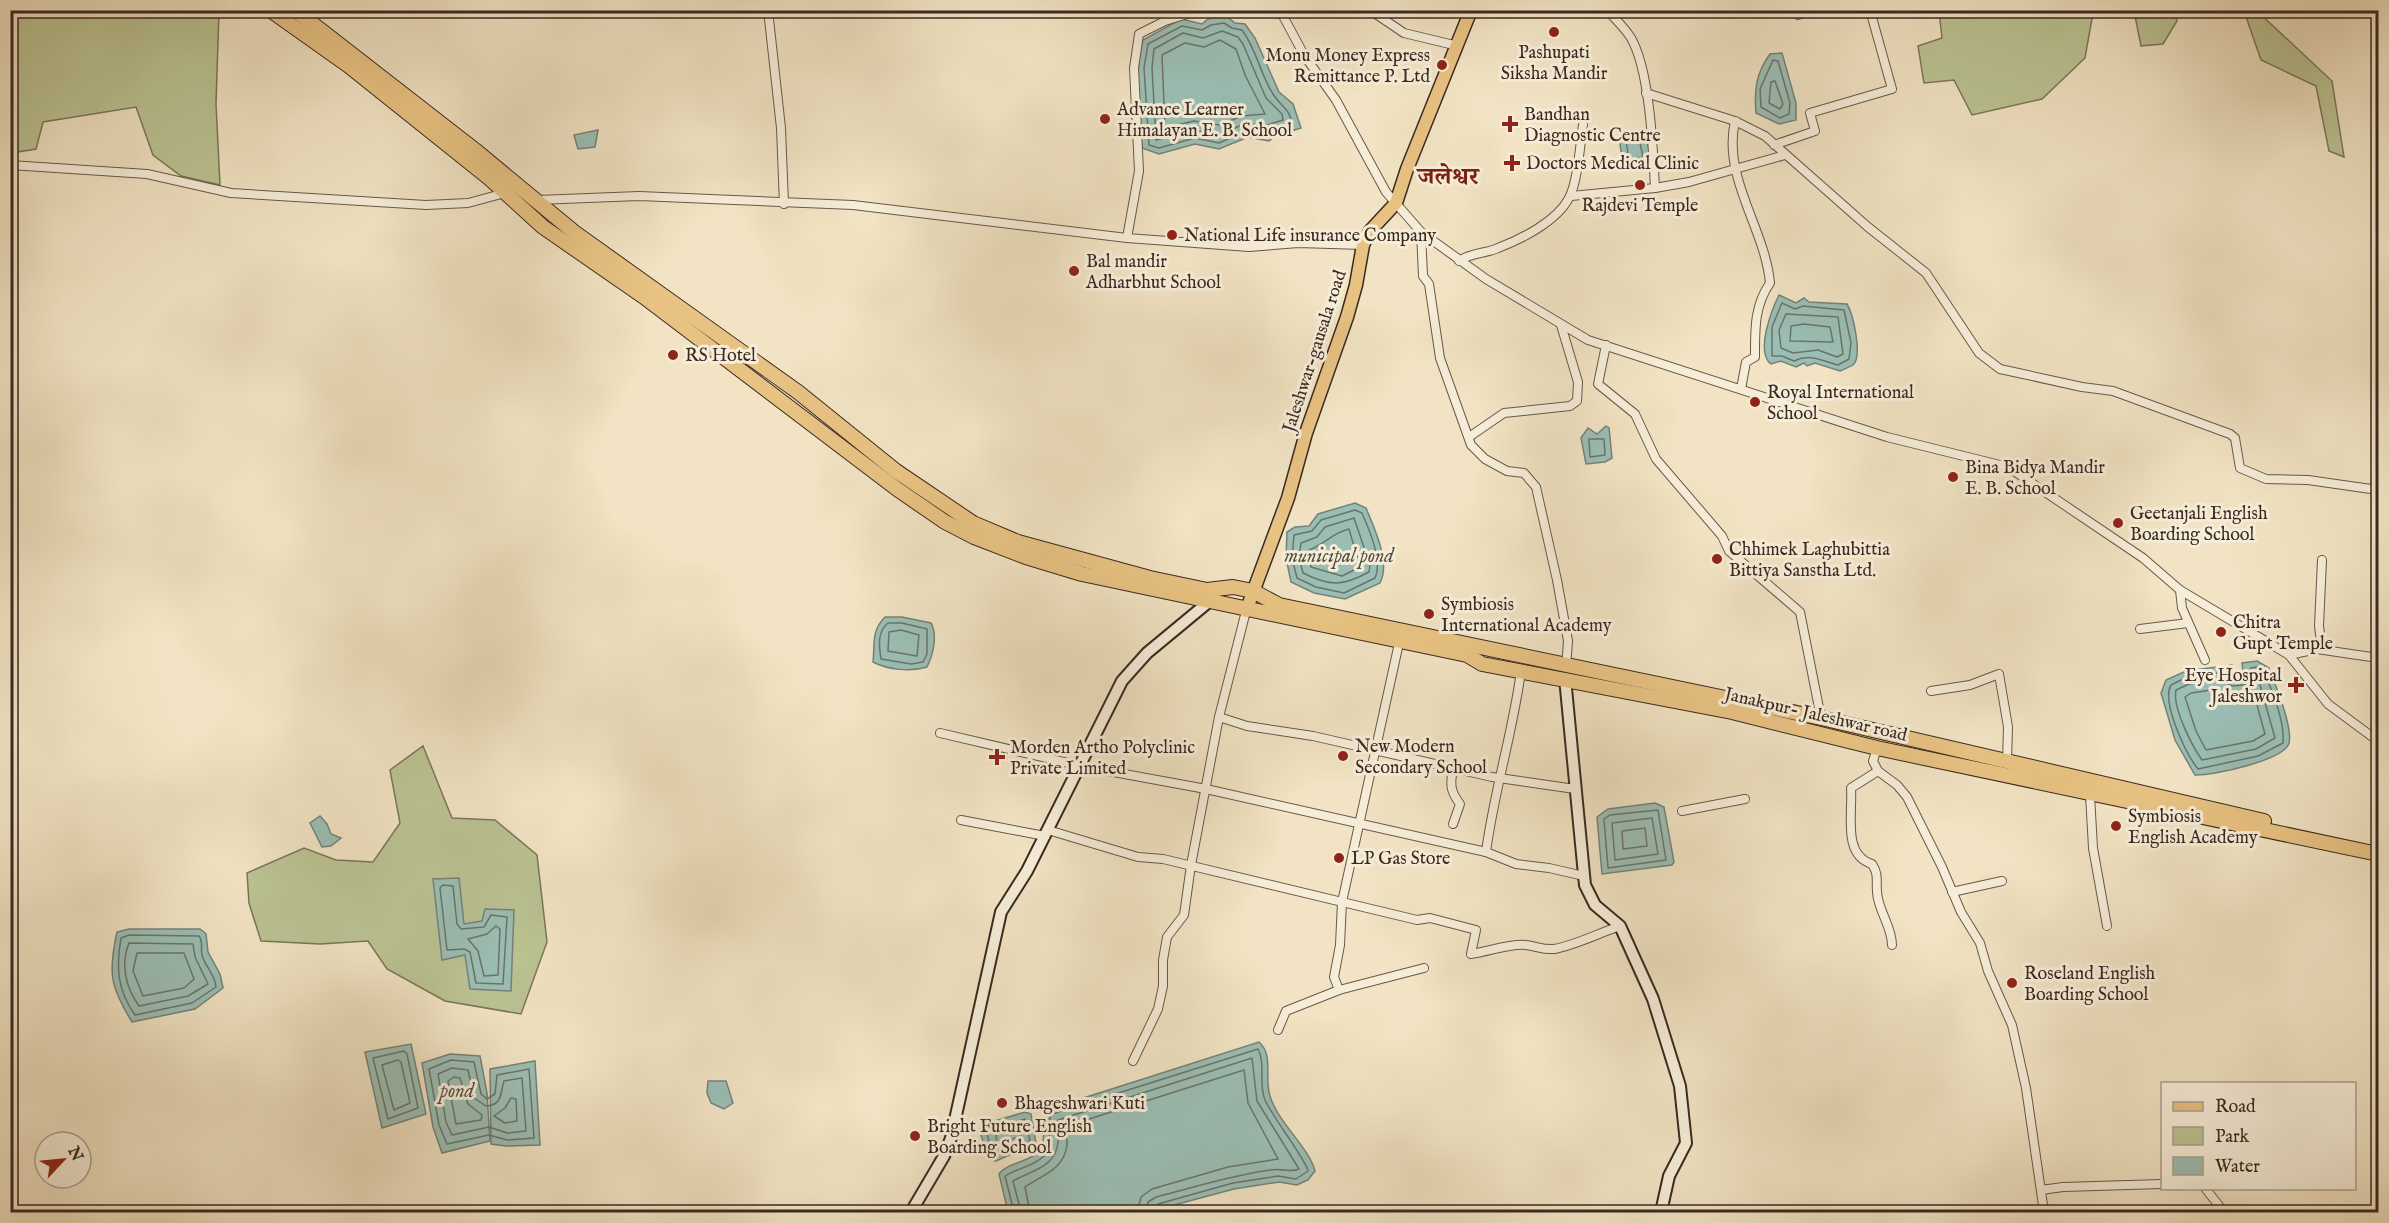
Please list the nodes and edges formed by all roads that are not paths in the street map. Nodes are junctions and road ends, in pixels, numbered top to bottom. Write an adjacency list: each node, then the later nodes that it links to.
1 (270, 10): 22 (highway, Janakpur- Jaleshwar road)
2 (768, 10): 26 (street)
3 (1200, 10): 31 (street)
4 (1250, 10): 12 (street)
5 (1370, 10): 13 (street)
6 (1471, 10): 13 (main road, Jaleshwar-gausala road)
7 (1607, 10): 14 (street)
8 (1792, 10): 9 (street)
9 (1816, 10)
10 (1870, 10): 17 (street)
11 (295, 11): 24 (highway)
12 (1285, 12): 25 (street)
13 (1458, 46): 25 (main road, Jaleshwar-gausala road)
14 (1646, 93): 15 (street); 21 (street)
15 (1735, 122): 17 (street); 20 (street)
16 (1583, 124): 23 (street)
17 (1774, 145): 18 (street)
18 (1785, 154): 20 (street); 38 (street)
19 (10, 165): 22 (street)
20 (1736, 169): 21 (street); 36 (street)
21 (1655, 188): 23 (street)
22 (505, 193): 28 (highway, Janakpur- Jaleshwar road)
23 (1570, 196): 33 (street)
24 (536, 200): 27 (highway); 28 (street)
25 (1396, 203): 30 (street); 32 (main road, Jaleshwar-gausala road)
26 (784, 204): 27 (street); 31 (street)
27 (552, 208): 29 (street); 41 (highway)
28 (526, 212): 29 (highway, Janakpur- Jaleshwar road)
29 (543, 227): 42 (highway, Janakpur- Jaleshwar road)
30 (1422, 232): 33 (street); 37 (street)
31 (1127, 238): 32 (street)
32 (1363, 246): 41 (main road, Jaleshwar-gausala road)
33 (1459, 261): 34 (street)
34 (1562, 325): 35 (street); 37 (street)
35 (1606, 345): 36 (street); 55 (street)
36 (1741, 389): 40 (street)
37 (1469, 437): 52 (street)
38 (2379, 490)
39 (2322, 560): 47 (street)
40 (2180, 590): 44 (street); 48 (street)
41 (1253, 591): 43 (main road, Jaleshwar-gausala road); 52 (highway)
42 (1211, 600): 43 (highway, Janakpur- Jaleshwar road); 61 (main road)
43 (1246, 611): 46 (highway, Janakpur- Jaleshwar road); 54 (street)
44 (2188, 623): 45 (street); 50 (street)
45 (2140, 628)
46 (1399, 643): 51 (highway, Janakpur- Jaleshwar road); 59 (street)
47 (2322, 650): 48 (street); 49 (street)
48 (2289, 655): 57 (street)
49 (2379, 658)
50 (2205, 660)
51 (1521, 670): 52 (highway, Janakpur- Jaleshwar road); 64 (street)
52 (1565, 672): 55 (highway); 58 (highway, Janakpur- Jaleshwar road); 66 (main road)
53 (1931, 691): 60 (street)
54 (1220, 717): 59 (street); 65 (street)
55 (1821, 718): 60 (highway)
56 (940, 733): 61 (street)
57 (2379, 741)
58 (1877, 748): 63 (street); 67 (highway, Janakpur- Jaleshwar road)
59 (1376, 749): 62 (street); 71 (street)
60 (2007, 761): 75 (highway)
61 (1081, 766): 65 (street); 73 (main road)
62 (1453, 769): 64 (street); 72 (street)
63 (1878, 771): 79 (street); 83 (street)
64 (1500, 778): 66 (street); 74 (street)
65 (1206, 789): 71 (street); 76 (street)
66 (1575, 789): 77 (main road)
67 (2090, 795): 75 (highway, Janakpur- Jaleshwar road); 82 (street)
68 (1745, 799): 69 (street)
69 (1682, 811)
70 (961, 820): 73 (street)
71 (1361, 824): 74 (street); 80 (street)
72 (1454, 824)
73 (1047, 833): 76 (street); 91 (main road)
74 (1486, 852): 77 (street)
75 (2378, 854)
76 (1191, 865): 80 (street); 87 (street)
77 (1584, 876): 81 (main road)
78 (2002, 881): 79 (street)
79 (1952, 892): 89 (street)
80 (1342, 902): 81 (street); 85 (street)
81 (1620, 926): 92 (main road)
82 (2107, 926)
83 (1892, 945)
84 (1424, 968): 85 (street)
85 (1339, 990): 86 (street)
86 (1278, 1030)
87 (1133, 1061)
88 (2161, 1184): 89 (street)
89 (2041, 1190): 93 (street)
90 (2207, 1190): 94 (street)
91 (911, 1212)
92 (1661, 1212)
93 (2044, 1212)
94 (2224, 1212)

